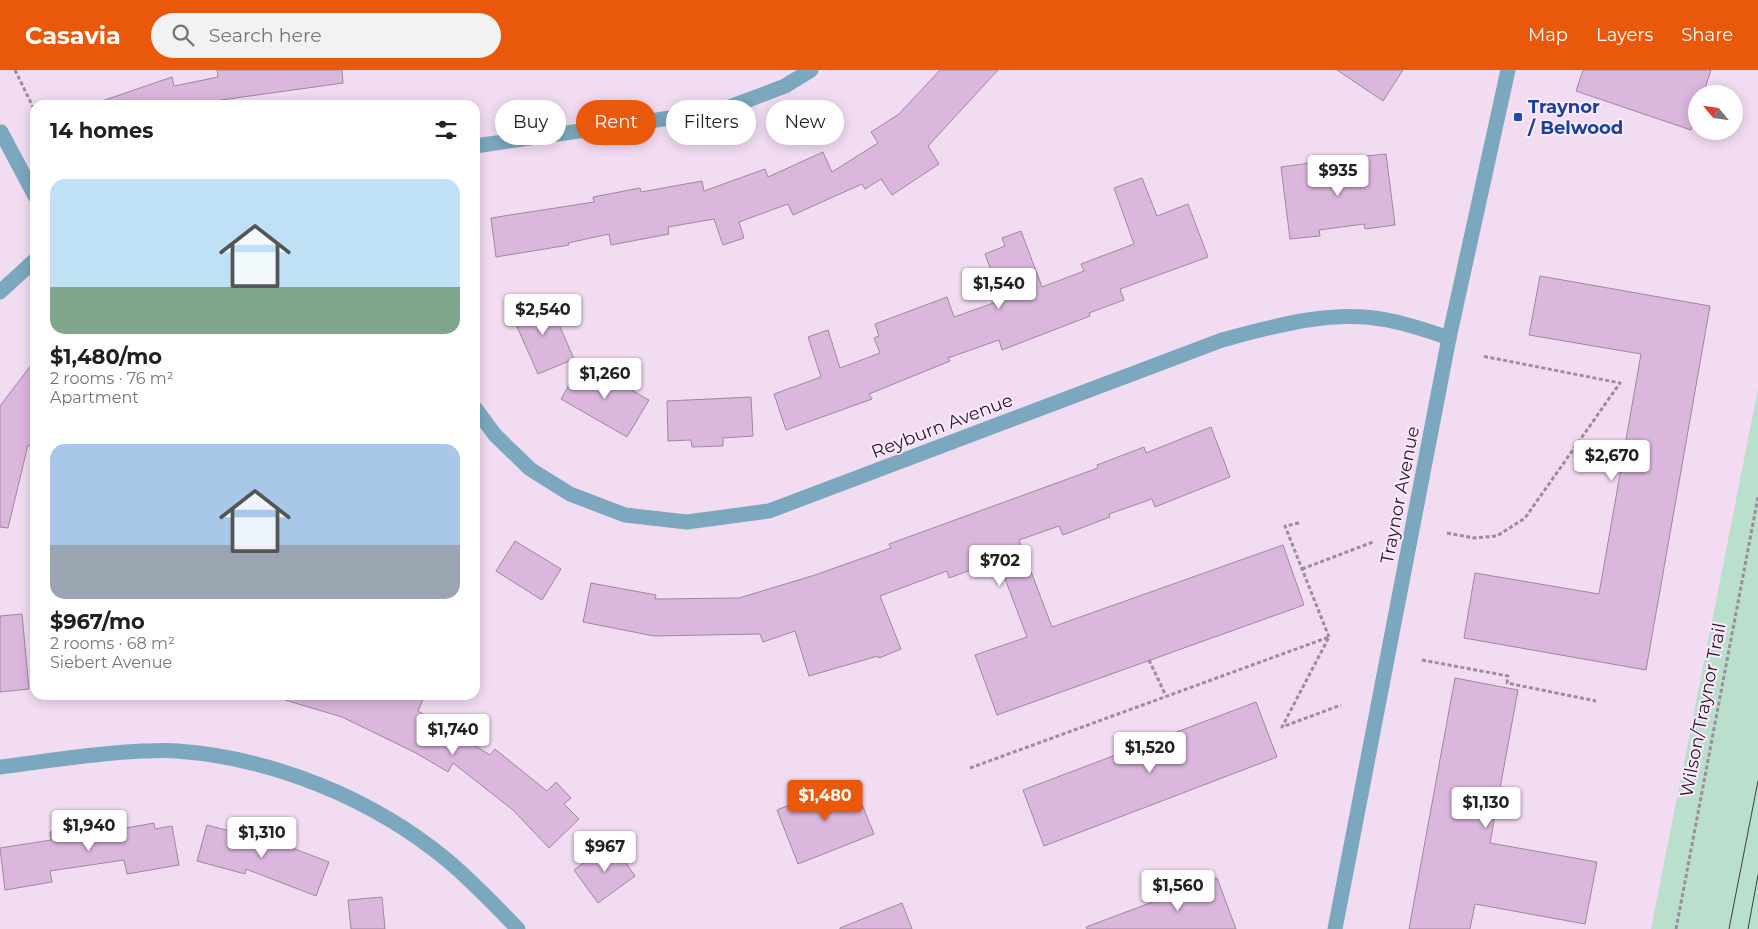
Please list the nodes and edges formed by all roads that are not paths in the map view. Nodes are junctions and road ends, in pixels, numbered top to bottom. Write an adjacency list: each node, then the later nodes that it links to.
1 (811, 70): 4 (street)
2 (1508, 70): 8 (street, Traynor Avenue)
3 (1, 132): 5 (street)
4 (480, 145)
5 (30, 187)
6 (30, 265): 7 (street)
7 (0, 292)
8 (1450, 338): 9 (street, Reyburn Avenue); 12 (street, Traynor Avenue)
9 (480, 414)
10 (0, 767): 11 (street)
11 (518, 929)
12 (1335, 929)

